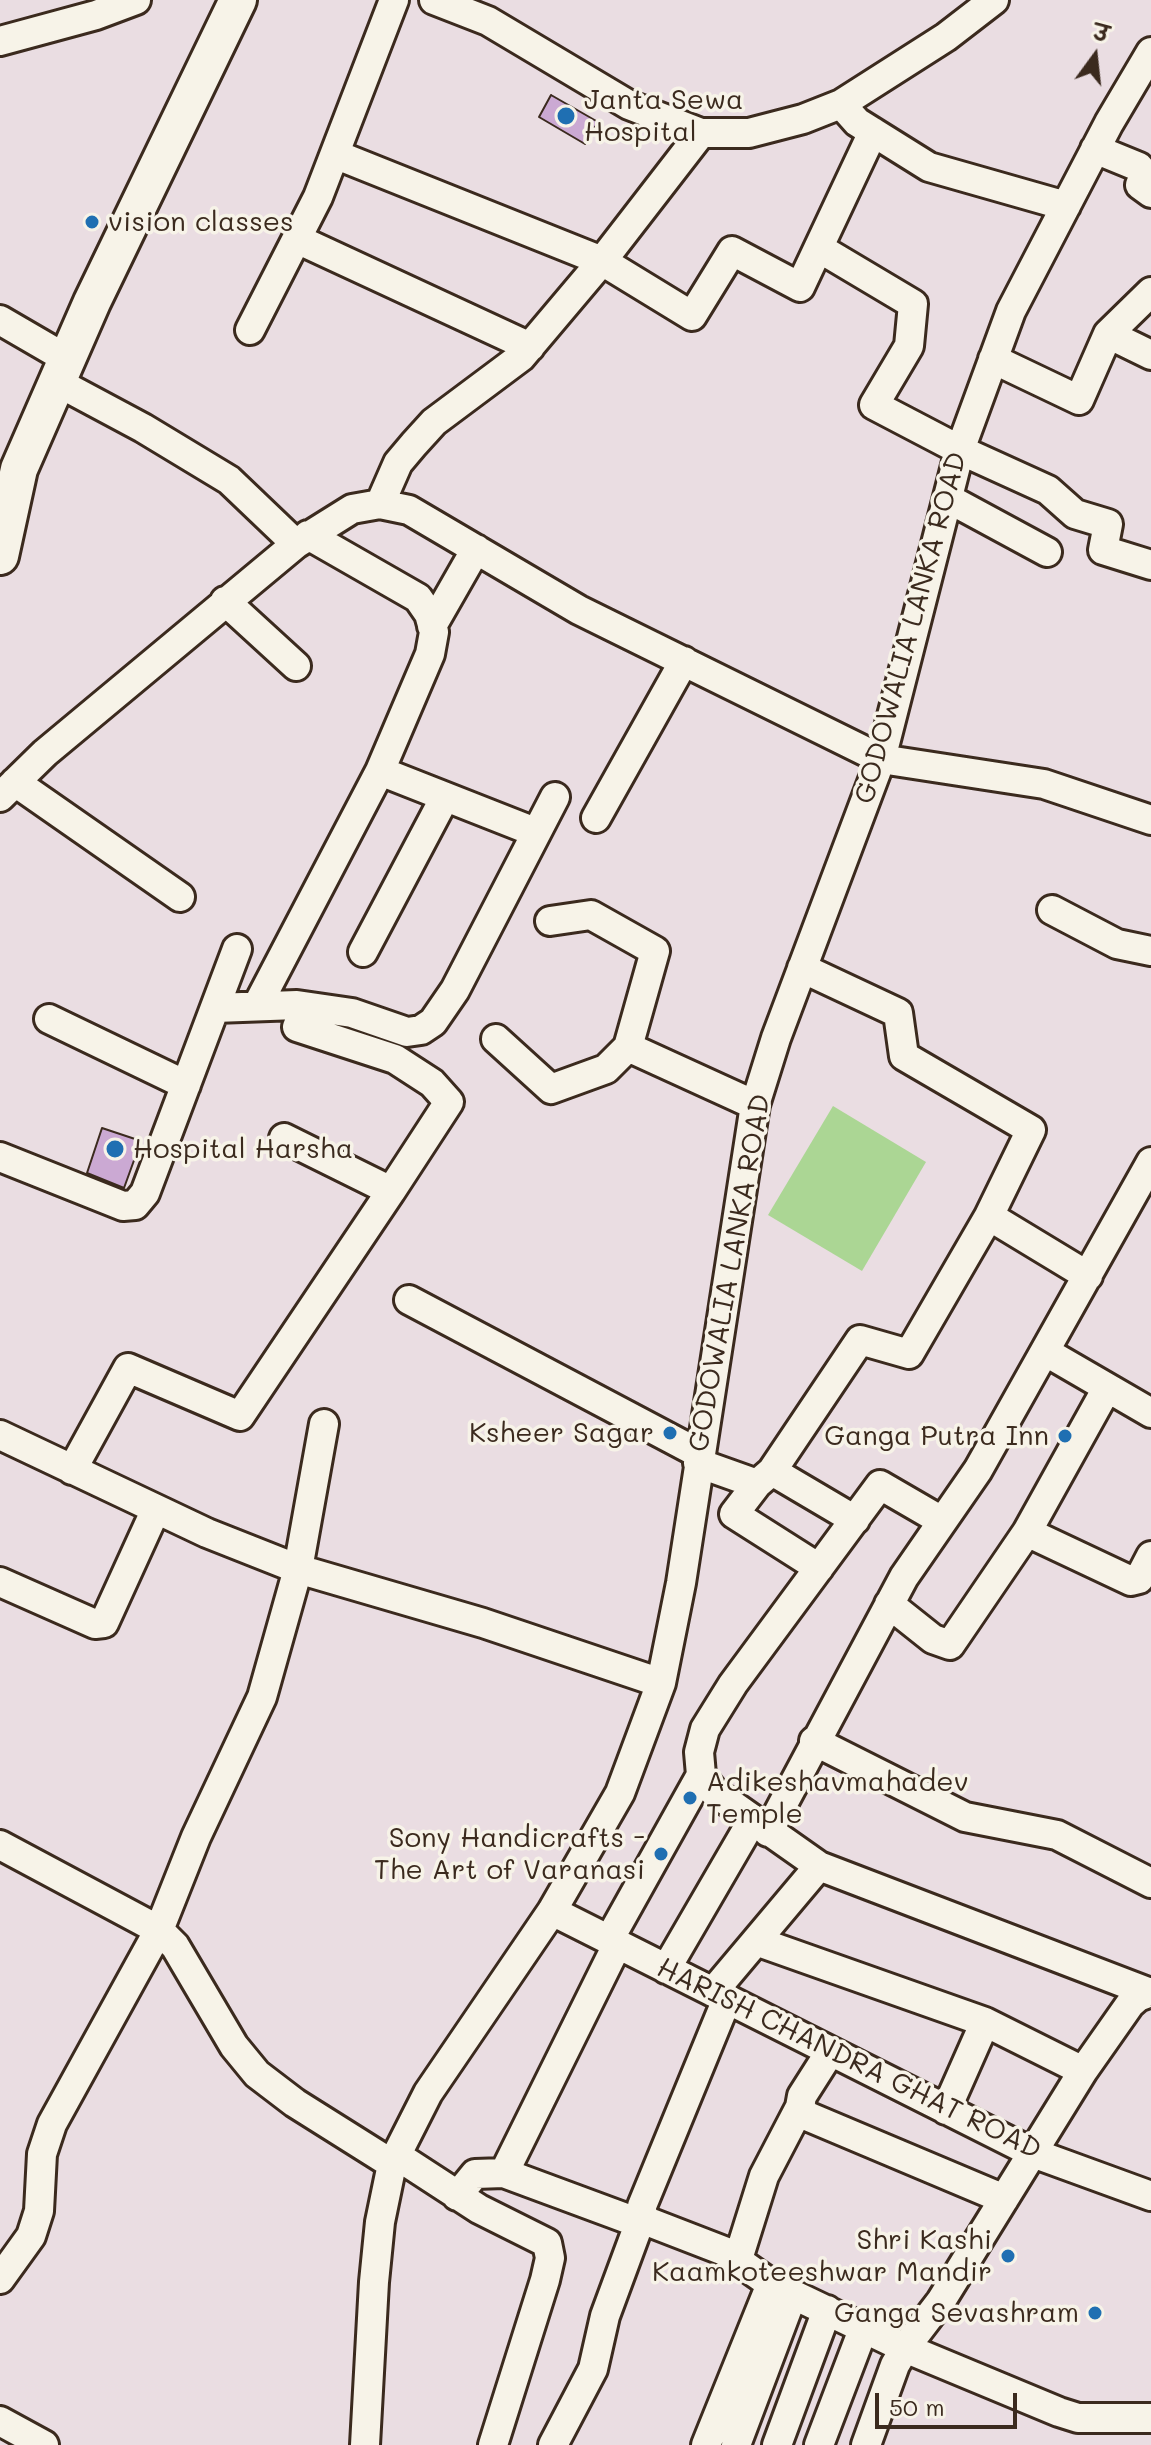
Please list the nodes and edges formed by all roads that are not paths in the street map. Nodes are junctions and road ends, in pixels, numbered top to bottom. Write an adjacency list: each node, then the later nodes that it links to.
1 (136, 0): 6 (street)
2 (238, 0): 25 (main road)
3 (394, 0): 15 (street)
4 (434, 0): 10 (street)
5 (994, 0): 8 (street)
6 (0, 41)
7 (1151, 52): 11 (street, GODOWALIA LANKA ROAD)
8 (841, 104): 9 (street); 10 (street)
9 (873, 132): 14 (street); 16 (street)
10 (701, 133): 17 (street)
11 (1095, 149): 13 (street); 14 (street, GODOWALIA LANKA ROAD)
12 (347, 159): 17 (street)
13 (1151, 193)
14 (1066, 206): 24 (street, GODOWALIA LANKA ROAD)
15 (297, 239): 20 (street); 22 (street)
16 (819, 248): 17 (street); 26 (street)
17 (602, 261): 22 (street)
18 (1151, 292): 21 (street)
19 (0, 320): 25 (street)
20 (250, 330)
21 (1108, 334): 23 (street); 24 (street)
22 (530, 347): 30 (street)
23 (1151, 355)
24 (993, 359): 26 (street, GODOWALIA LANKA ROAD)
25 (62, 371): 27 (main road); 31 (street)
26 (960, 450): 29 (street, GODOWALIA LANKA ROAD); 35 (street)
27 (19, 469): 28 (street); 34 (main road)
28 (0, 499)
29 (949, 499): 33 (street); 40 (street, GODOWALIA LANKA ROAD)
30 (380, 504): 31 (street); 32 (street)
31 (302, 540): 36 (street); 37 (street)
32 (476, 549): 37 (street); 38 (street)
33 (1047, 552)
34 (0, 556)
35 (1151, 565)
36 (225, 601): 39 (street); 42 (street)
37 (432, 626): 41 (street)
38 (684, 661): 40 (street); 45 (street)
39 (296, 666)
40 (881, 759): 46 (street); 54 (street, GODOWALIA LANKA ROAD)
41 (380, 771): 43 (street); 55 (street)
42 (8, 790): 48 (street)
43 (445, 797): 47 (street); 53 (street)
44 (555, 797): 47 (street)
45 (596, 818)
46 (1151, 820)
47 (535, 832): 55 (street)
48 (180, 897)
49 (1052, 910): 52 (street)
50 (550, 921): 60 (street)
51 (237, 949): 56 (street)
52 (1151, 951)
53 (363, 952)
54 (802, 968): 62 (street, GODOWALIA LANKA ROAD); 67 (street)
55 (257, 1006): 56 (street)
56 (215, 1008): 61 (street)
57 (49, 1019): 61 (street)
58 (297, 1027): 66 (street)
59 (496, 1039): 60 (street)
60 (628, 1047): 62 (street)
61 (186, 1085): 64 (street)
62 (755, 1105): 75 (street, GODOWALIA LANKA ROAD)
63 (284, 1138): 66 (street)
64 (0, 1157)
65 (1147, 1176): 68 (street)
66 (391, 1191): 76 (street)
67 (989, 1216): 68 (street); 77 (street)
68 (1088, 1276): 70 (street)
69 (409, 1300): 75 (street)
70 (1046, 1352): 71 (street); 80 (street)
71 (1107, 1388): 72 (street); 81 (street)
72 (1151, 1413)
73 (324, 1424): 84 (street)
74 (2, 1440): 76 (street)
75 (699, 1458): 77 (street); 87 (street, GODOWALIA LANKA ROAD)
76 (72, 1470): 78 (street)
77 (764, 1478): 79 (street); 83 (street)
78 (156, 1509): 84 (street); 85 (street)
79 (855, 1520): 80 (street); 83 (street)
80 (942, 1521): 86 (street)
81 (1027, 1532): 82 (street); 86 (street)
82 (1151, 1556)
83 (819, 1568): 89 (street)
84 (298, 1569): 87 (street); 95 (street)
85 (0, 1582)
86 (889, 1604): 88 (street)
87 (661, 1683): 94 (street, GODOWALIA LANKA ROAD)
88 (814, 1741): 90 (street); 93 (street)
89 (701, 1775): 90 (street); 97 (street)
90 (760, 1826): 92 (street); 98 (street)
91 (0, 1845): 95 (street)
92 (819, 1866): 96 (street); 99 (street)
93 (1151, 1883)
94 (552, 1911): 97 (street, HARISH CHANDRA GHAT ROAD); 107 (street, GODOWALIA LANKA ROAD)
95 (159, 1930): 107 (street); 114 (street)
96 (756, 1941): 100 (street); 101 (street)
97 (613, 1942): 98 (street, HARISH CHANDRA GHAT ROAD); 108 (street)
98 (666, 1969): 100 (street, HARISH CHANDRA GHAT ROAD)
99 (1150, 1992): 103 (street)
100 (720, 1996): 102 (street, HARISH CHANDRA GHAT ROAD); 112 (street)
101 (985, 2022): 103 (street); 105 (street)
102 (830, 2052): 104 (street); 105 (street, HARISH CHANDRA GHAT ROAD)
103 (1083, 2071): 106 (street)
104 (800, 2107): 111 (street); 113 (street)
105 (946, 2110): 106 (street, HARISH CHANDRA GHAT ROAD)
106 (1033, 2153): 110 (street, HARISH CHANDRA GHAT ROAD); 111 (street)
107 (394, 2160): 109 (street); 122 (street, GODOWALIA LANKA ROAD)
108 (504, 2173): 109 (street); 112 (street)
109 (457, 2196): 123 (street)
110 (1151, 2196)
111 (1004, 2199): 118 (street)
112 (640, 2220): 113 (street); 124 (street)
113 (738, 2259): 115 (street)
114 (0, 2279)
115 (782, 2289): 116 (street); 125 (street); 126 (street)
116 (827, 2310): 117 (street); 127 (street)
117 (864, 2327): 118 (street); 128 (street)
118 (905, 2348): 119 (street); 129 (street)
119 (1151, 2418)
120 (0, 2421): 121 (street)
121 (44, 2445)
122 (365, 2445)
123 (493, 2445)
124 (553, 2445)
125 (706, 2445)
126 (736, 2445)
127 (777, 2445)
128 (819, 2445)
129 (866, 2445)

